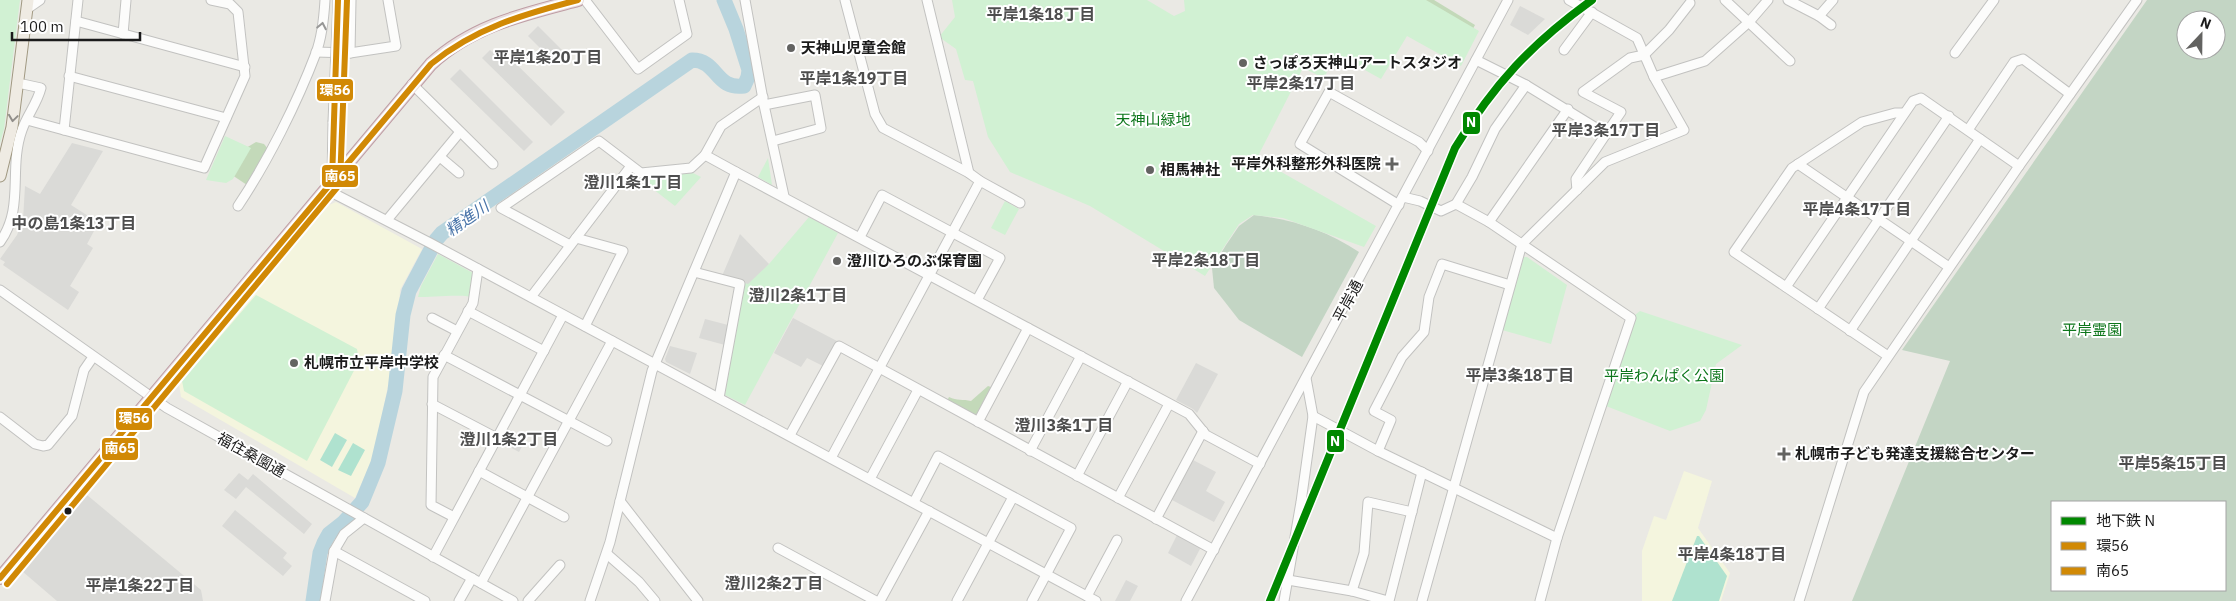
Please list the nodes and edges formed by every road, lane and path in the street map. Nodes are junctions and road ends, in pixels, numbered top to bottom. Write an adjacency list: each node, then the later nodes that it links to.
1 (40, 0): 24 (street)
2 (78, 0): 27 (street)
3 (126, 0): 30 (street)
4 (325, 0): 32 (street, one-way to 4)
5 (338, 0): 69 (street, bridge)
6 (351, 0): 33 (street)
7 (388, 0): 33 (street)
8 (578, 0): 42 (highway)
9 (585, 0): 10 (street)
10 (679, 0)
11 (745, 0): 45 (street)
12 (845, 0): 66 (street)
13 (926, 0): 66 (street)
14 (1508, 0): 36 (street, 平岸通)
15 (1569, 0): 25 (street)
16 (1725, 0): 28 (street)
17 (1768, 0): 28 (street)
18 (1788, 0): 26 (street)
19 (1833, 0): 26 (street)
20 (1994, 0): 34 (street)
21 (2137, 0): 44 (street)
22 (216, 1): 38 (street)
23 (1690, 3): 35 (street)
24 (28, 5): 41 (main road)
25 (1592, 12): 31 (street); 35 (street)
26 (1819, 16): 29 (street)
27 (76, 22): 30 (street); 39 (street)
28 (1749, 22): 37 (street); 40 (street)
29 (1831, 25)
30 (124, 34): 38 (street)
31 (1564, 50)
32 (316, 52): 33 (street); 76 (street)
33 (350, 53)
34 (1955, 53)
35 (1644, 56): 40 (street); 54 (street)
36 (1476, 60): 43 (street); 57 (street, 平岸通)
37 (1790, 61)
38 (245, 67): 49 (street)
39 (69, 76): 49 (street); 51 (street)
40 (1654, 77): 70 (street)
41 (18, 84): 50 (street); 67 (main road, one-way to 67)
42 (412, 84): 53 (street); 69 (highway)
43 (1526, 85): 46 (street); 75 (street)
44 (2070, 94): 52 (street); 63 (street)
45 (764, 101): 56 (street); 56 (street); 58 (street)
46 (1568, 109): 54 (street); 79 (street)
47 (1904, 113): 48 (street); 61 (street); 72 (street)
48 (1949, 116): 52 (street); 78 (street)
49 (226, 118): 51 (street)
50 (27, 120): 51 (street); 84 (street)
51 (64, 130)
52 (1968, 130): 55 (street)
53 (460, 132): 59 (street); 60 (street)
54 (1606, 134): 70 (street)
55 (1980, 139): 63 (street); 83 (street)
56 (772, 141): 71 (street)
57 (1428, 151): 73 (street, 平岸通); 73 (street)
58 (705, 155): 62 (street); 64 (street)
59 (440, 157): 65 (street); 77 (street)
60 (493, 164)
61 (1798, 164): 72 (street); 91 (street)
62 (631, 166): 82 (street); 82 (street)
63 (2019, 166): 86 (street)
64 (736, 172): 71 (street); 88 (street)
65 (459, 173)
66 (969, 173): 68 (street)
67 (0, 176)
68 (980, 182): 74 (street); 80 (street)
69 (328, 185): 77 (street); 115 (highway)
70 (1578, 190): 85 (street)
71 (784, 196): 81 (street)
72 (1848, 198): 78 (street); 91 (street)
73 (1401, 201): 75 (street); 111 (street, 平岸通)
74 (1020, 203)
75 (1456, 204): 79 (street)
76 (238, 206)
77 (387, 220): 87 (street)
78 (1880, 220): 83 (street); 95 (street)
79 (1489, 222): 85 (street)
80 (952, 233): 81 (street); 89 (street); 94 (street)
81 (860, 237): 89 (street)
82 (573, 241): 93 (street); 99 (street)
83 (1911, 241): 86 (street); 101 (street)
84 (0, 242)
85 (1522, 244): 90 (street); 147 (street)
86 (1949, 267): 107 (street)
87 (478, 269): 93 (street); 96 (street)
88 (694, 272): 109 (street); 116 (street)
89 (930, 274): 94 (street); 110 (street)
90 (1510, 285): 128 (street); 135 (street)
91 (1786, 287): 95 (street)
92 (0, 290): 108 (street, 福住桑園通)
93 (531, 297): 97 (street)
94 (977, 300): 100 (street)
95 (1818, 309): 101 (street)
96 (468, 311): 102 (street); 104 (street)
97 (563, 315): 99 (street); 104 (street)
98 (432, 318): 102 (street)
99 (585, 326): 103 (street)
100 (1028, 328): 106 (street); 122 (street)
101 (1850, 331): 107 (street)
102 (456, 332): 105 (street)
103 (612, 340): 109 (street); 121 (street)
104 (544, 351): 114 (street)
105 (444, 355): 114 (street); 117 (street)
106 (1081, 356): 112 (street); 127 (street)
107 (1888, 356): 181 (street)
108 (93, 357): 115 (street, 福住桑園通); 120 (street)
109 (655, 364): 116 (street); 139 (street)
110 (879, 368): 113 (street); 124 (street); 129 (street)
111 (1306, 378): 119 (street); 130 (street, 平岸通)
112 (1128, 381): 118 (street); 133 (street)
113 (918, 390): 122 (street); 134 (street)
114 (520, 395): 121 (street); 125 (street)
115 (151, 397): 143 (street, 福住桑園通); 157 (highway)
116 (719, 398): 124 (street)
117 (432, 404): 125 (street); 144 (street)
118 (1169, 404): 123 (street); 138 (street)
119 (1313, 416): 128 (street); 159 (street)
120 (0, 417)
121 (569, 420): 126 (street); 136 (street)
122 (978, 422): 127 (street)
123 (1203, 431): 130 (street); 146 (street)
124 (790, 436): 129 (street)
125 (497, 438): 131 (street)
126 (607, 441)
127 (1030, 451): 133 (street)
128 (1378, 451): 132 (street)
129 (831, 458): 134 (street)
130 (1260, 464): 151 (street, 平岸通)
131 (479, 471): 136 (street); 144 (street)
132 (1422, 472): 135 (street); 142 (street)
133 (1077, 476): 138 (street)
134 (870, 479): 140 (street)
135 (1453, 486): 147 (street); 179 (street)
136 (527, 497): 145 (street); 160 (street)
137 (1013, 497): 140 (street); 149 (street); 156 (street)
138 (1118, 498): 146 (street)
139 (620, 501): 153 (street); 170 (street)
140 (914, 502): 141 (street)
141 (929, 511): 149 (street); 172 (street)
142 (1412, 512): 161 (street); 178 (street)
143 (357, 514): 152 (street); 154 (street, 福住桑園通)
144 (454, 517): 154 (street)
145 (564, 517)
146 (1156, 518): 151 (street)
147 (1557, 538): 180 (street)
148 (1116, 540): 162 (street)
149 (988, 542): 156 (street); 173 (street)
150 (778, 548): 171 (street)
151 (1214, 550): 176 (street, 平岸通)
152 (334, 551): 164 (street); 165 (street)
153 (607, 554): 168 (street); 169 (street)
154 (433, 556): 158 (street, 福住桑園通)
155 (560, 566): 167 (street)
156 (1047, 574): 162 (street); 174 (street)
157 (0, 578)
158 (472, 578): 160 (street, 福住桑園通); 166 (street)
159 (1288, 580): 161 (street); 177 (street)
160 (481, 583): 163 (street, 福住桑園通)
161 (1352, 591): 178 (street)
162 (1087, 596): 175 (street)
163 (511, 600)
164 (325, 601)
165 (425, 601)
166 (459, 601)
167 (528, 601)
168 (590, 601)
169 (655, 601)
170 (698, 601)
171 (876, 601)
172 (880, 601)
173 (957, 601)
174 (1032, 601)
175 (1096, 601)
176 (1186, 601)
177 (1284, 601)
178 (1389, 601)
179 (1422, 601)
180 (1540, 601)
181 (1799, 601)

